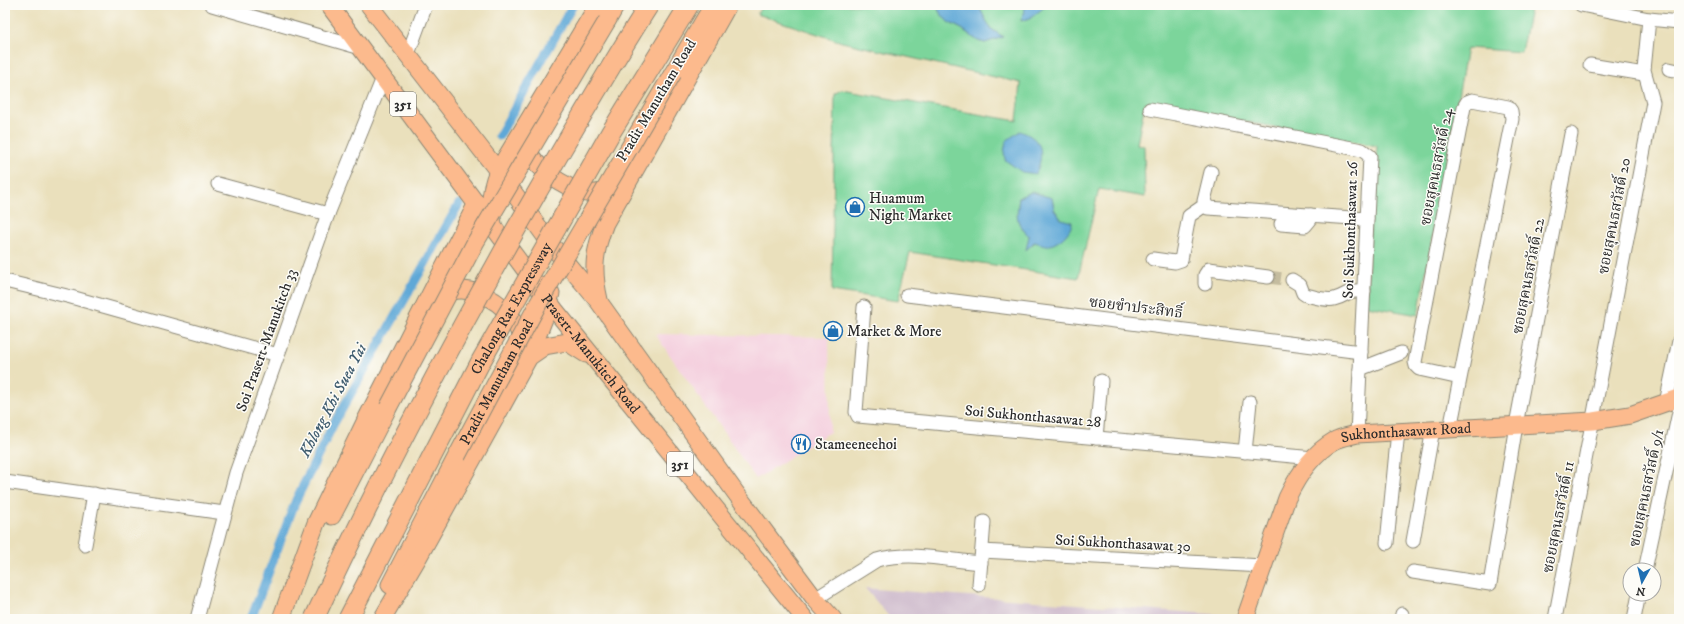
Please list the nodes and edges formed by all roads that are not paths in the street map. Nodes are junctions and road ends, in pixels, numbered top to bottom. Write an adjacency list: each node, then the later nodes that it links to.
1 (212, 5): 14 (street)
2 (328, 5): 14 (main road, Prasert-Manukitch Road / 351)
3 (368, 5): 15 (main road, 351)
4 (426, 5): 15 (street)
5 (598, 5): 20 (main road)
6 (616, 5): 80 (main road, bridge)
7 (649, 5): 81 (highway, bridge)
8 (689, 5): 82 (highway, Chalong Rat Expressway, bridge)
9 (712, 5): 83 (main road, Pradit Manutham Road, bridge)
10 (728, 5): 24 (main road)
11 (1581, 5): 12 (street)
12 (1649, 19): 13 (street); 17 (street, ซอยสุคนธสวัสดิ์ 20)
13 (1679, 22)
14 (361, 48): 18 (main road, Prasert-Manukitch Road / 351)
15 (408, 54): 22 (main road, 351)
16 (1590, 65): 17 (street)
17 (1644, 74): 56 (street, ซอยสุคนธสวัสดิ์ 20)
18 (383, 78): 26 (main road, Prasert-Manukitch Road / 351); 28 (street, Soi Prasert-Manukitch 33)
19 (1150, 109): 30 (street, Soi Sukhonthasawat 26)
20 (528, 124): 22 (main road); 24 (main road)
21 (1572, 134): 57 (street, ซอยสุคนธสวัสดิ์ 22)
22 (498, 171): 32 (main road); 33 (main road, 351)
23 (1211, 172): 27 (street)
24 (628, 179): 42 (main road)
25 (218, 184): 28 (street)
26 (477, 203): 32 (main road, Prasert-Manukitch Road / 351); 44 (main road)
27 (1205, 205): 29 (street); 34 (street)
28 (328, 214): 48 (street, Soi Prasert-Manukitch 33)
29 (1310, 215): 30 (street); 31 (street)
30 (1367, 219): 39 (street, Soi Sukhonthasawat 26)
31 (1281, 224)
32 (494, 228): 41 (main road, Prasert-Manukitch Road / 351)
33 (553, 247): 41 (main road); 42 (main road, 351)
34 (1153, 259)
35 (1268, 277): 38 (street)
36 (1292, 280): 39 (street)
37 (5, 281): 48 (street)
38 (1205, 284)
39 (1364, 291): 46 (street, Soi Sukhonthasawat 26)
40 (907, 295): 46 (street, ซอยขำประสิทธิ์)
41 (549, 301): 49 (main road); 50 (main road, Prasert-Manukitch Road / 351)
42 (599, 302): 77 (main road, 351)
43 (864, 307): 62 (street, Soi Sukhonthasawat 28)
44 (418, 319): 49 (main road); 80 (main road)
45 (1679, 341): 55 (street, ซอยสุคนธสวัสดิ์ 9/1)
46 (1361, 352): 51 (street, Soi Sukhonthasawat 26)
47 (1401, 353): 51 (street)
48 (278, 355): 67 (street, Soi Prasert-Manukitch 33)
49 (525, 363): 50 (main road); 84 (main road)
50 (597, 363): 85 (main road, Prasert-Manukitch Road / 351)
51 (1360, 369): 61 (street, Soi Sukhonthasawat 26)
52 (1460, 378): 52 (street, ซอยสุคนธสวัสดิ์ 24); 58 (street, ซอยสุคนธสวัสดิ์ 24)
53 (1101, 381): 62 (street)
54 (1250, 402): 63 (street)
55 (1675, 404): 56 (main road, Sukhonthasawat Road); 73 (street, ซอยสุคนธสวัสดิ์ 9/1)
56 (1593, 421): 57 (main road, Sukhonthasawat Road); 88 (street, ซอยสุคนธสวัสดิ์ 11)
57 (1516, 425): 58 (main road, Sukhonthasawat Road); 75 (street, ซอยสุคนธสวัสดิ์ 22)
58 (1450, 428): 59 (main road, Sukhonthasawat Road)
59 (1433, 429): 60 (main road, Sukhonthasawat Road); 69 (street)
60 (1398, 431): 61 (main road, Sukhonthasawat Road); 70 (street)
61 (1358, 434): 64 (main road, Sukhonthasawat Road)
62 (1096, 438): 63 (street, Soi Sukhonthasawat 28)
63 (1245, 452): 64 (street, Soi Sukhonthasawat 28)
64 (1314, 458): 74 (main road, Sukhonthasawat Road)
65 (5, 482): 66 (street)
66 (94, 494): 67 (street); 71 (street)
67 (224, 513): 79 (street, Soi Prasert-Manukitch 33)
68 (984, 522): 72 (street)
69 (1413, 541)
70 (1387, 543)
71 (85, 545)
72 (982, 557): 74 (street, Soi Sukhonthasawat 30); 76 (street); 77 (street, Soi Sukhonthasawat 30)
73 (1646, 562)
74 (1263, 566): 87 (main road, Sukhonthasawat Road)
75 (1413, 572)
76 (979, 585)
77 (815, 599): 86 (main road, 351)
78 (1637, 602): 89 (street)
79 (197, 619)
80 (282, 619)
81 (314, 619)
82 (348, 619)
83 (374, 619)
84 (382, 619)
85 (805, 619)
86 (833, 619)
87 (1245, 619)
88 (1555, 619)
89 (1634, 619)

